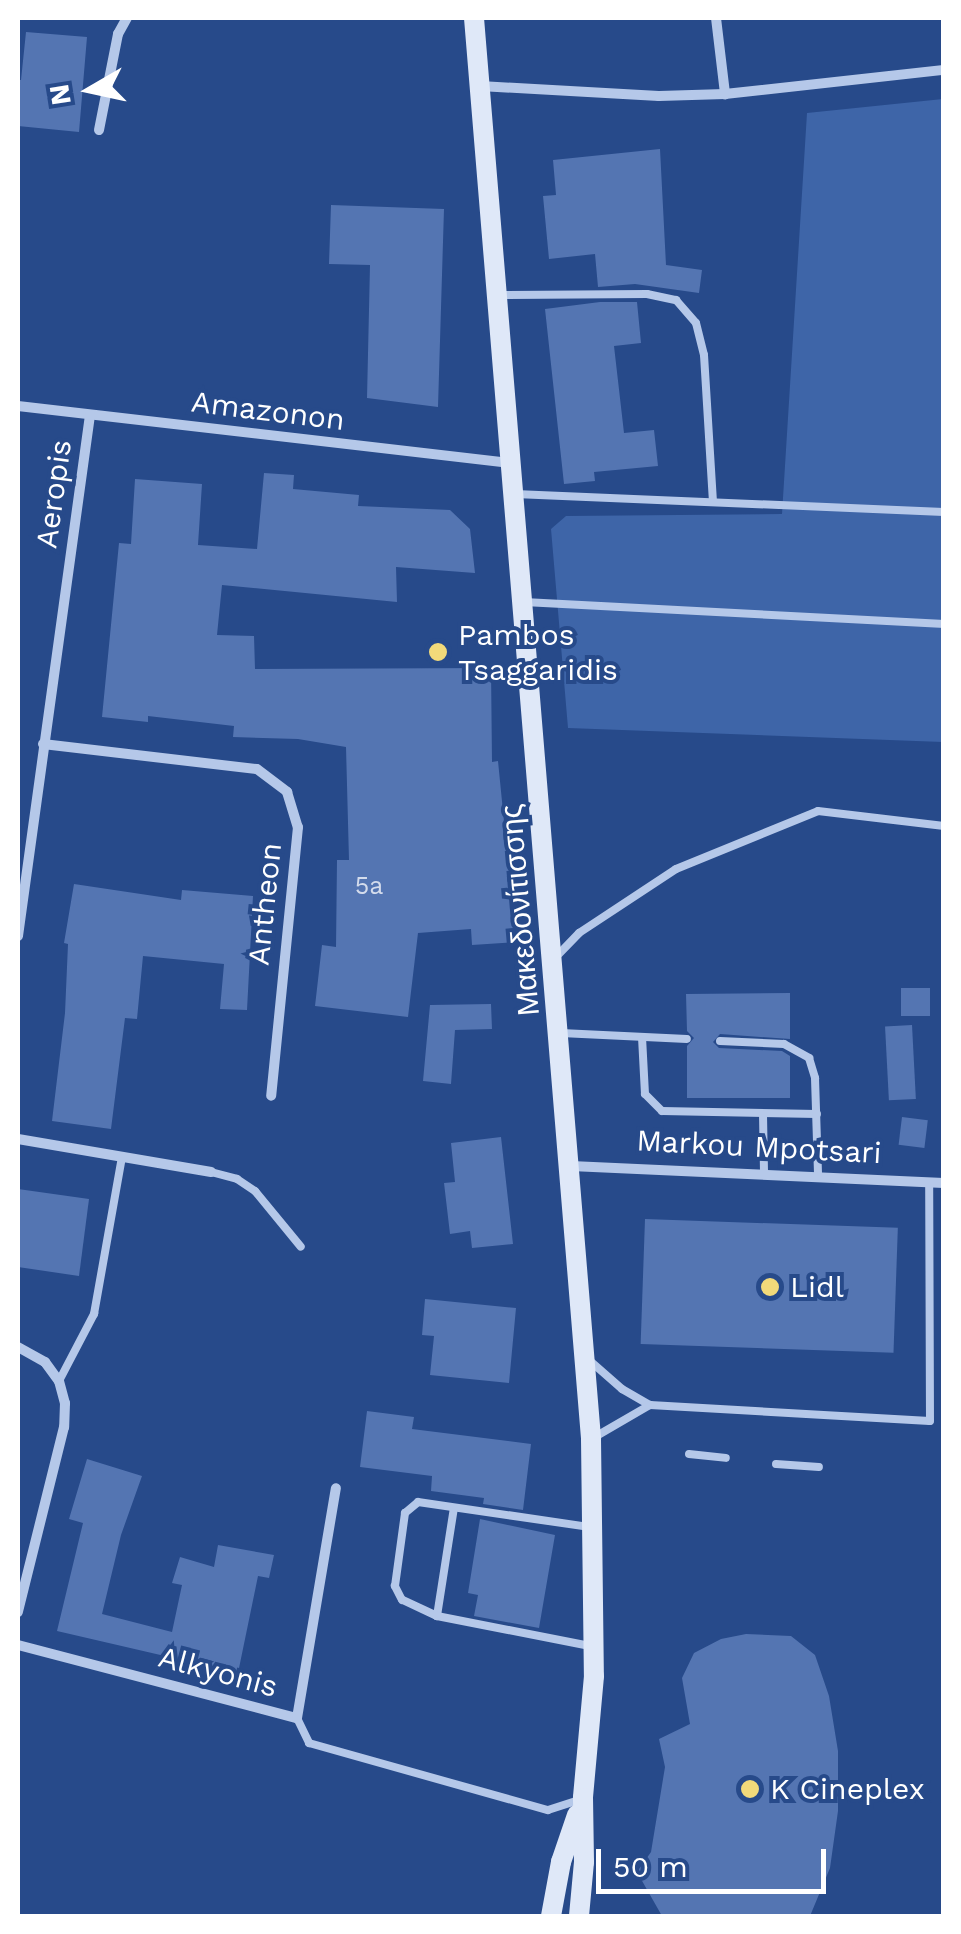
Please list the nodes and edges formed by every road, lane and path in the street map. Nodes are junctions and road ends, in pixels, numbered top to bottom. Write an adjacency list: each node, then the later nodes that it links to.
1 (127, 18): 7 (street)
2 (474, 18): 5 (main road, Μακεδονίτισσης)
3 (716, 18): 6 (street)
4 (944, 70): 6 (street)
5 (479, 86): 6 (street); 8 (main road, Μακεδονίτισσης)
6 (726, 94)
7 (100, 130)
8 (498, 296): 11 (main road, Μακεδονίτισσης); 13 (lane)
9 (18, 406): 10 (street, Amazonon)
10 (90, 415): 11 (street, Amazonon); 17 (street, Aeropis)
11 (512, 463): 12 (main road, Μακεδονίτισσης)
12 (515, 494): 13 (lane); 15 (main road, Μακεδονίτισσης)
13 (713, 502): 14 (lane)
14 (944, 512)
15 (524, 602): 16 (lane); 20 (main road, Μακεδονίτισσης)
16 (944, 624)
17 (43, 744): 19 (street, Aeropis); 25 (street, Antheon)
18 (944, 826): 20 (lane)
19 (18, 936)
20 (554, 958): 21 (main road, Μακεδονίτισσης)
21 (561, 1033): 22 (lane); 30 (main road, Μακεδονίτισσης)
22 (642, 1037): 23 (lane); 26 (lane)
23 (687, 1039)
24 (720, 1040): 27 (lane)
25 (270, 1096)
26 (763, 1114): 27 (lane); 32 (lane)
27 (817, 1114): 33 (lane)
28 (18, 1139): 29 (street)
29 (122, 1157): 31 (street); 39 (lane)
30 (571, 1166): 32 (street, Markou Mpotsari); 38 (main road, Μακεδονίτισσης)
31 (211, 1172): 36 (lane)
32 (764, 1172): 33 (street, Markou Mpotsari)
33 (818, 1173): 34 (street, Markou Mpotsari)
34 (929, 1182): 35 (street, Markou Mpotsari); 40 (lane)
35 (944, 1182)
36 (301, 1246)
37 (18, 1347): 39 (street)
38 (586, 1358): 40 (lane); 41 (main road, Μακεδονίτισσης)
39 (58, 1381): 49 (street)
40 (650, 1405): 41 (lane)
41 (591, 1439): 48 (main road, Μακεδονίτισσης)
42 (689, 1454): 43 (lane)
43 (726, 1458)
44 (776, 1464): 45 (lane)
45 (819, 1466)
46 (336, 1488): 53 (street, Alkyonis)
47 (454, 1508): 48 (lane); 50 (lane); 50 (lane)
48 (594, 1527): 52 (main road, Μακεδονίτισσης)
49 (18, 1612)
50 (437, 1616): 52 (lane)
51 (18, 1645): 53 (street, Alkyonis)
52 (594, 1646): 54 (main road, Μακεδονίτισσης)
53 (296, 1718): 54 (lane)
54 (582, 1798): 55 (main road, Μακεδονίτισσης); 56 (main road, Μακεδονίτισσης)
55 (551, 1916)
56 (578, 1916)

